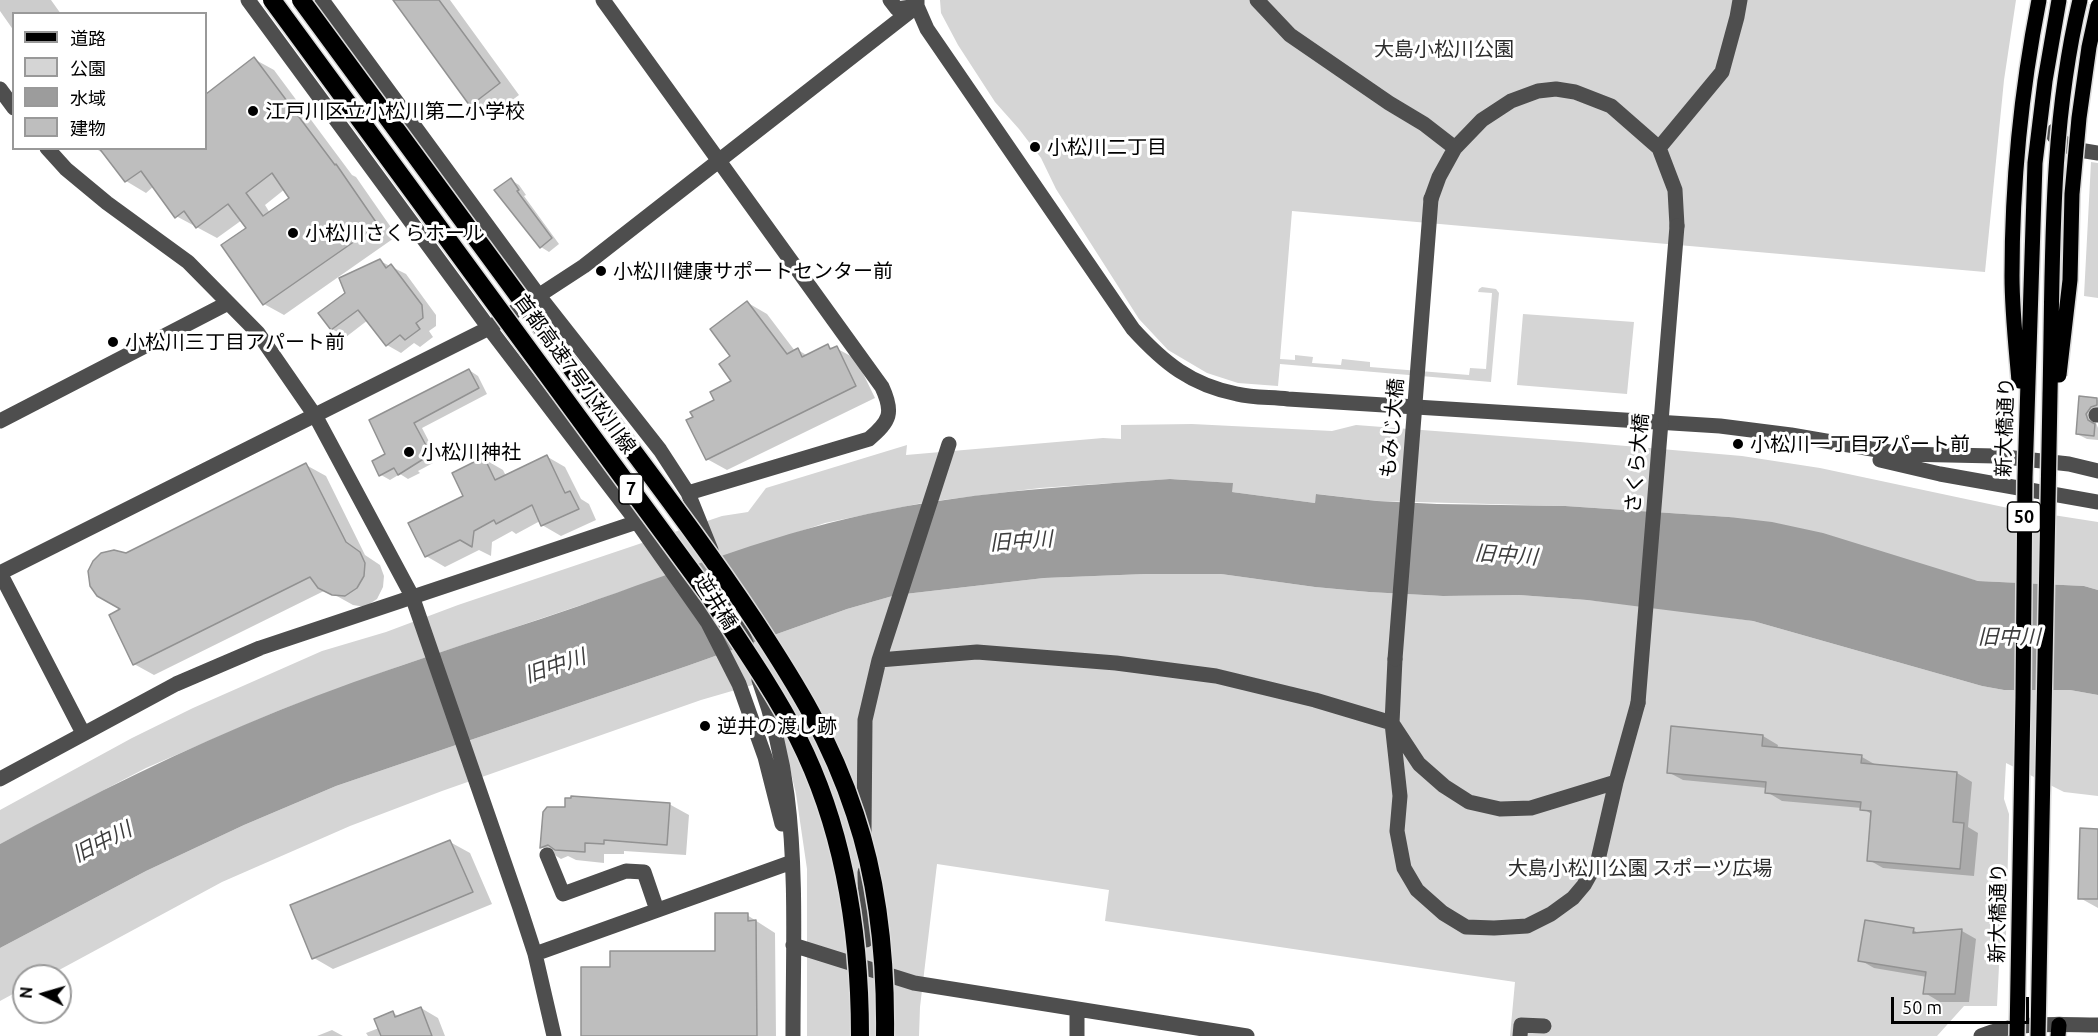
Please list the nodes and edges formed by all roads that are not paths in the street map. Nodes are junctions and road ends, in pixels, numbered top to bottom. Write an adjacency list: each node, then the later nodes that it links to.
1 (248, 0): 24 (street, 逆井橋)
2 (272, 0): 54 (highway, 首都高速7号小松川線 / 7, bridge)
3 (301, 0): 55 (highway, 首都高速7号小松川線 / 7, bridge)
4 (322, 0): 22 (street)
5 (603, 0): 21 (street)
6 (890, 0): 13 (street)
7 (1257, 0): 17 (street)
8 (1740, 0): 18 (street)
9 (2039, 0): 30 (main road, bridge)
10 (2059, 0): 30 (main road, 新大橋通り / 50, bridge)
11 (2073, 0): 20 (street)
12 (2080, 0): 31 (main road, 50, bridge)
13 (917, 3): 21 (street); 27 (street)
14 (2098, 6): 31 (main road, bridge)
15 (0, 89): 16 (street)
16 (12, 105)
17 (1455, 148): 18 (street, もみじ大橋); 38 (street, もみじ大橋, bridge)
18 (1659, 148): 41 (street, さくら大橋, bridge)
19 (49, 150): 23 (street)
20 (2098, 153)
21 (719, 160): 22 (street); 32 (street)
22 (539, 296): 24 (street); 32 (street)
23 (228, 303): 25 (street); 26 (street)
24 (489, 328): 25 (street); 34 (street, 逆井橋)
25 (316, 417): 35 (street); 36 (street)
26 (0, 421)
27 (1791, 435): 29 (street); 33 (street)
28 (950, 444): 37 (street)
29 (2098, 471)
30 (2025, 477): 60 (main road, 新大橋通り / 50, bridge)
31 (2048, 477): 61 (main road, 50, bridge)
32 (688, 493): 43 (street, bridge)
33 (2098, 502)
34 (637, 522): 36 (street); 43 (street, 逆井橋)
35 (0, 573): 39 (street)
36 (412, 596): 39 (street); 47 (street)
37 (879, 660): 38 (street); 45 (street)
38 (1392, 723): 41 (street); 41 (street, もみじ大橋)
39 (83, 733): 40 (street)
40 (0, 778)
41 (1616, 782)
42 (547, 855): 44 (street)
43 (792, 862): 44 (street); 46 (street)
44 (657, 910): 47 (street)
45 (866, 940)
46 (793, 945): 48 (street); 53 (street)
47 (535, 954): 52 (street)
48 (1077, 1010): 56 (street); 57 (street)
49 (2098, 1025): 51 (street)
50 (1544, 1026): 58 (street)
51 (2059, 1030): 59 (street)
52 (554, 1036)
53 (793, 1036)
54 (860, 1036)
55 (885, 1036)
56 (1077, 1036)
57 (1246, 1036)
58 (1520, 1036)
59 (1981, 1036)
60 (2017, 1036)
61 (2038, 1036)

